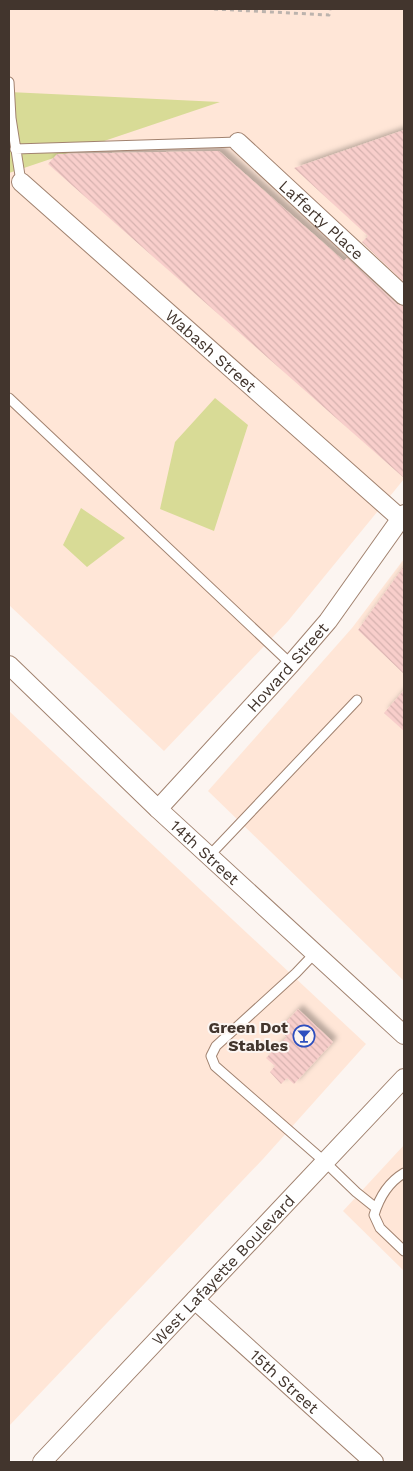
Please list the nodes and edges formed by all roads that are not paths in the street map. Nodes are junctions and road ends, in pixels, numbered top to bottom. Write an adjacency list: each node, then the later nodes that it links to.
1 (9, 82): 3 (lane)
2 (238, 142): 3 (lane); 5 (street, Lafferty Place)
3 (15, 149): 4 (lane)
4 (21, 182): 7 (street, Wabash Street)
5 (404, 296)
6 (9, 398): 8 (lane)
7 (402, 516): 8 (street, Howard Street)
8 (291, 664): 11 (street, Howard Street)
9 (9, 665): 11 (street, 14th Street)
10 (357, 700): 12 (lane)
11 (158, 809): 12 (street, 14th Street)
12 (208, 856): 13 (street, 14th Street)
13 (315, 953): 14 (street, 14th Street); 16 (lane)
14 (404, 1036)
15 (404, 1078): 16 (street, West Lafayette Boulevard)
16 (325, 1162): 18 (lane); 20 (street, West Lafayette Boulevard)
17 (404, 1173): 18 (lane)
18 (376, 1208): 19 (lane)
19 (404, 1251)
20 (195, 1300): 21 (street, West Lafayette Boulevard); 22 (street, 15th Street)
21 (42, 1462)
22 (374, 1462)

